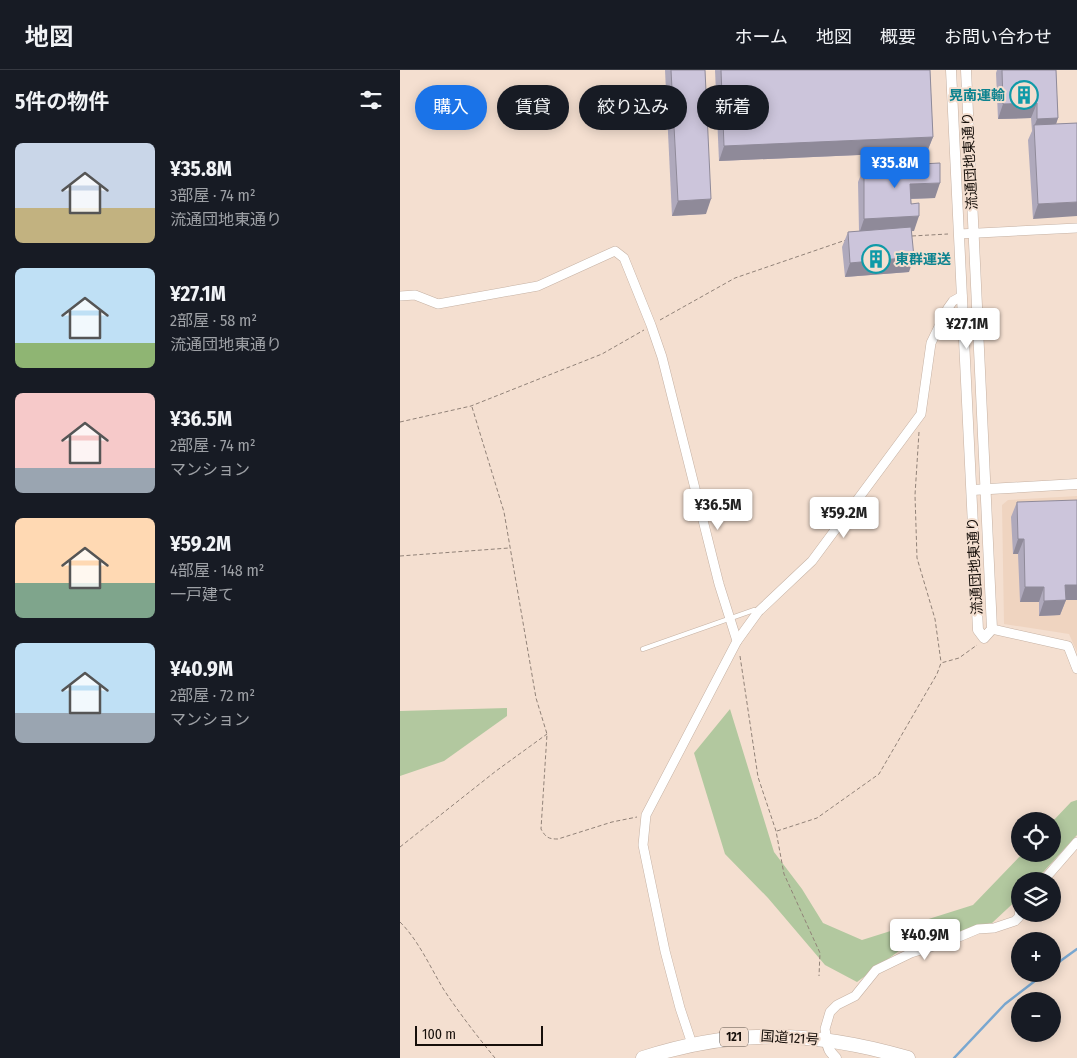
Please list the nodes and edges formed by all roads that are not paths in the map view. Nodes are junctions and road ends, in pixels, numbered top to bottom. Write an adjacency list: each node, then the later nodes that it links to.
1 (951, 70): 4 (street, 流通団地東通り)
2 (966, 70): 5 (street, 流通団地東通り)
3 (1077, 228): 5 (street)
4 (959, 234): 5 (street); 7 (street, 流通団地東通り)
5 (973, 234): 9 (street, 流通団地東通り)
6 (400, 296): 12 (street)
7 (962, 296): 10 (street, 流通団地東通り); 11 (street)
8 (1077, 484): 9 (street)
9 (986, 489): 10 (street); 13 (street, 流通団地東通り)
10 (972, 490): 13 (street, 流通団地東通り)
11 (758, 612): 12 (lane); 14 (street)
12 (731, 618): 14 (street); 15 (lane)
13 (992, 629): 16 (street)
14 (737, 641): 21 (street)
15 (643, 649)
16 (1077, 669)
17 (1077, 842): 18 (street)
18 (1051, 872)
19 (1012, 922): 20 (street)
20 (827, 1040): 21 (highway, 国道121号 / 121); 23 (street); 24 (highway, 国道121号 / 121)
21 (692, 1044): 22 (highway, 国道121号 / 121)
22 (643, 1058)
23 (836, 1058)
24 (908, 1058)

